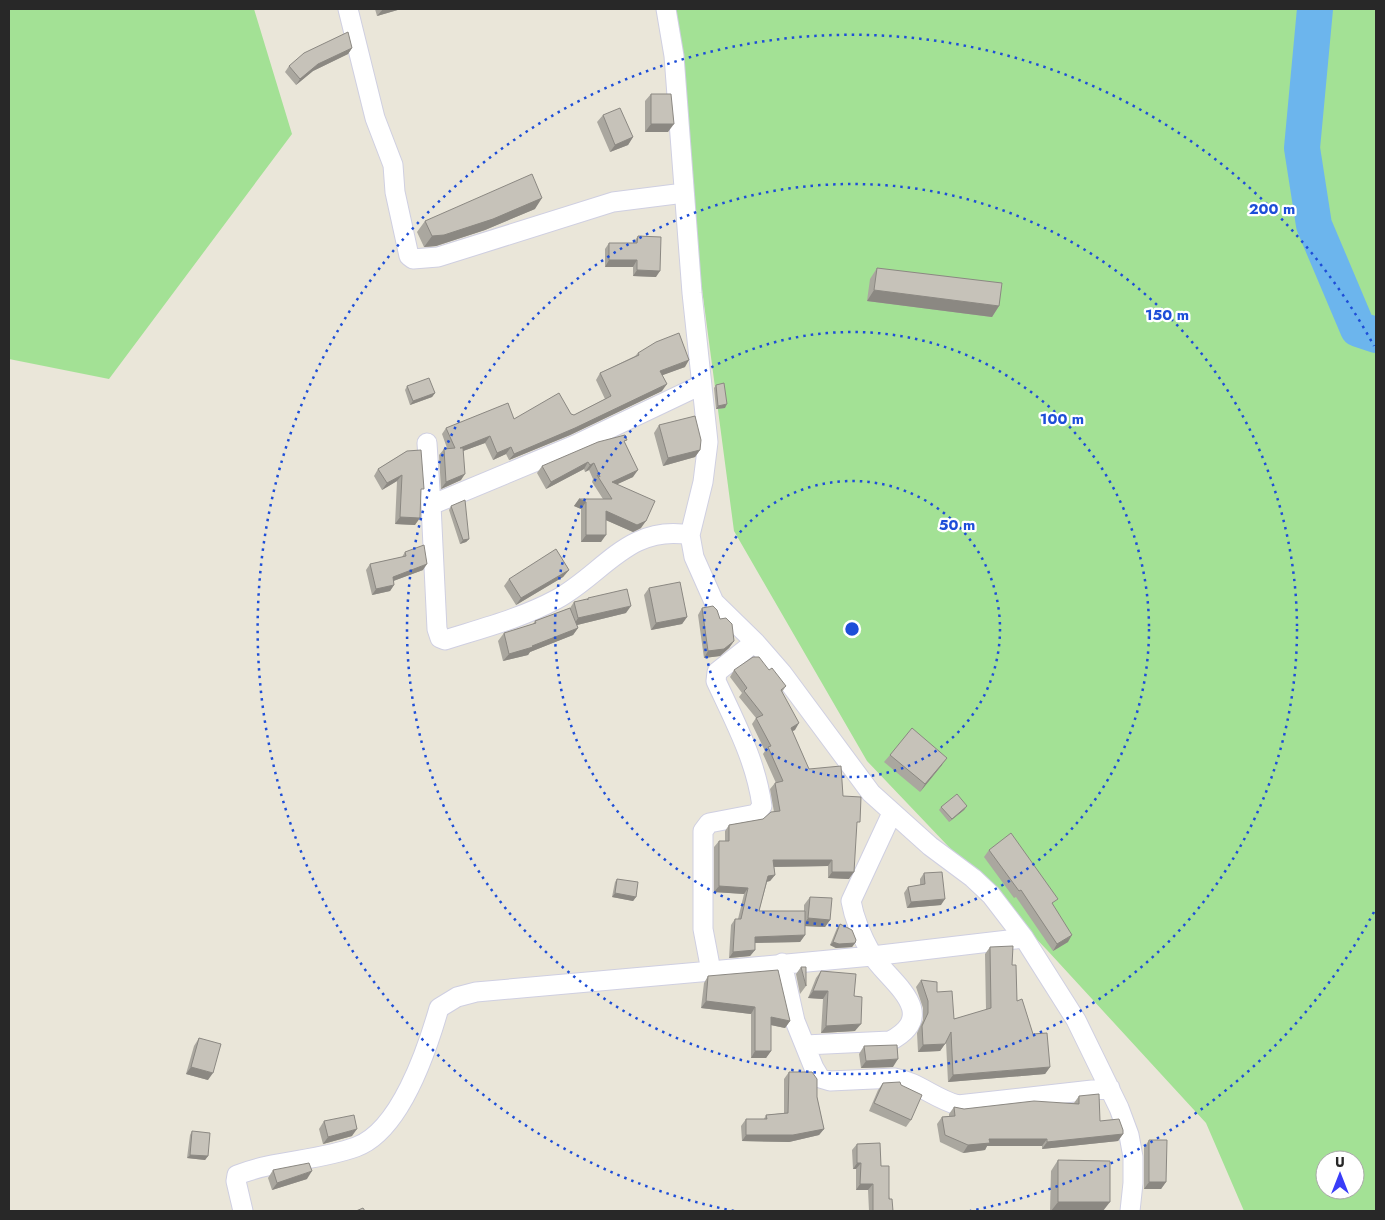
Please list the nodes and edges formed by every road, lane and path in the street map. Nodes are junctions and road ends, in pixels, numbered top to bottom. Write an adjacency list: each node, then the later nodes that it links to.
1 (348, 9): 3 (street)
2 (666, 9): 3 (street)
3 (684, 193): 4 (street)
4 (701, 385): 6 (street); 7 (street)
5 (427, 443): 6 (street)
6 (431, 505): 7 (street)
7 (690, 535): 8 (street)
8 (754, 642): 9 (street); 13 (street)
9 (892, 813): 10 (street); 11 (street)
10 (1024, 938): 11 (street); 15 (street)
11 (872, 956): 12 (street); 14 (street)
12 (782, 963): 13 (street); 14 (street)
13 (711, 971): 16 (street)
14 (805, 1046): 15 (street)
15 (1110, 1088): 17 (street)
16 (243, 1211)
17 (1130, 1211)

